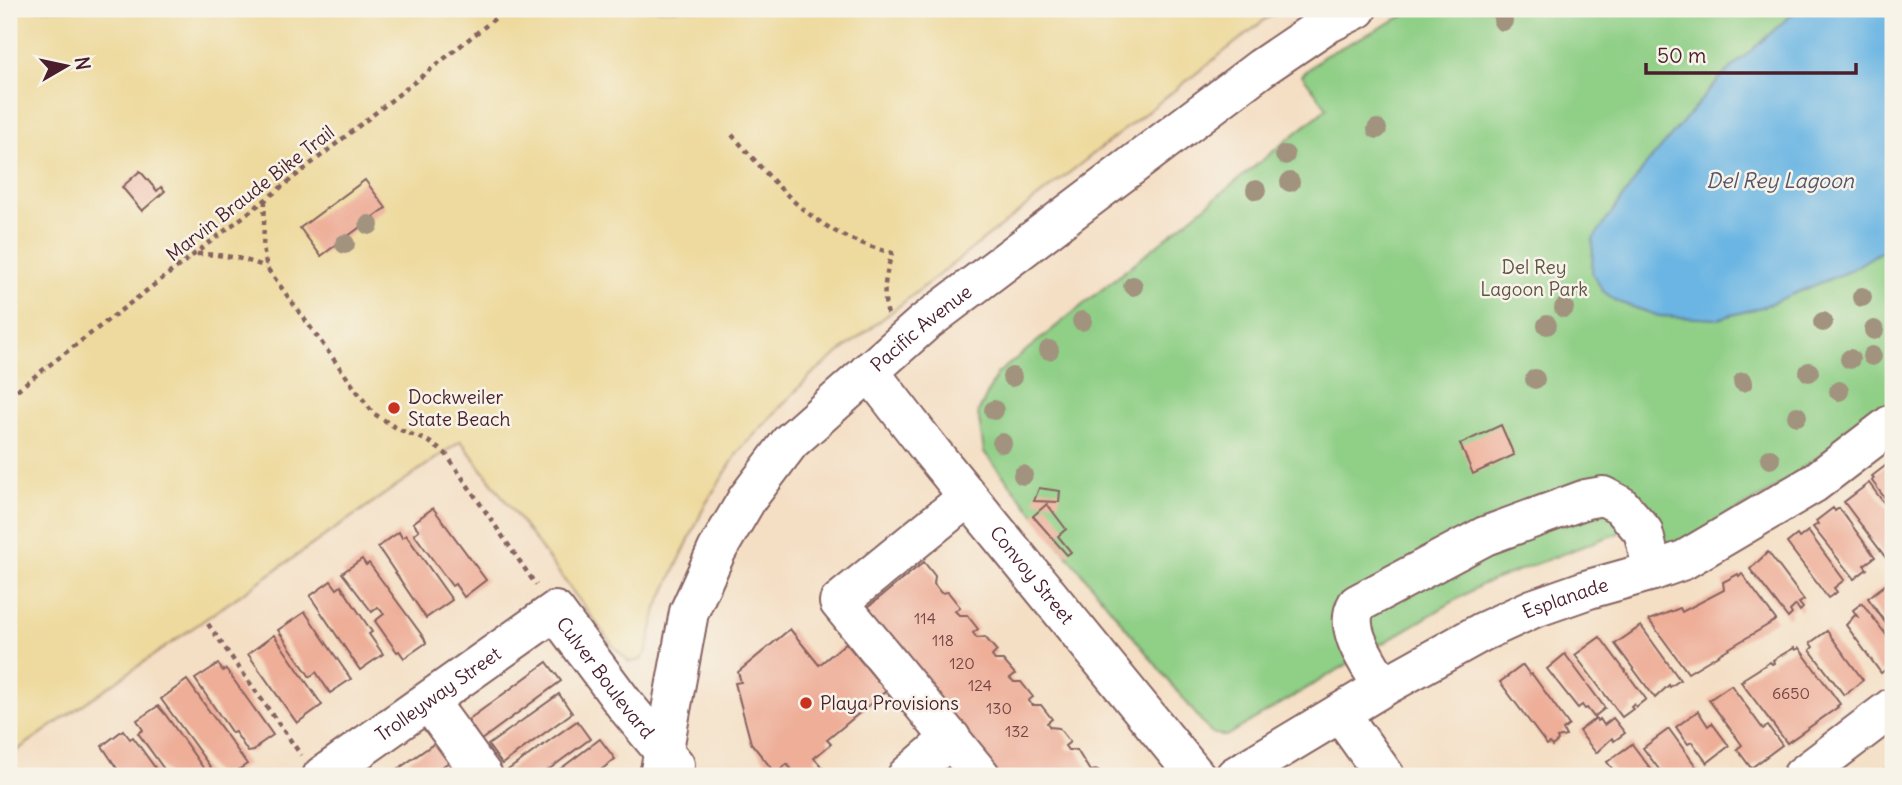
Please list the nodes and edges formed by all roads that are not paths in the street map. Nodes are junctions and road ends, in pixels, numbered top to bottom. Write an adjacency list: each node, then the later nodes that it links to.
1 (1357, 9): 2 (street, Pacific Avenue)
2 (869, 371): 4 (street, Convoy Street); 12 (street, Pacific Avenue)
3 (1893, 423): 5 (street, Esplanade)
4 (968, 497): 11 (street); 17 (street, Convoy Street)
5 (1653, 571): 7 (street, Esplanade); 7 (street)
6 (555, 611): 8 (street, Trolleyway Street); 12 (street, Culver Boulevard)
7 (1383, 687): 10 (street, Esplanade)
8 (429, 702): 13 (street, Trolleyway Street); 14 (street)
9 (1893, 708): 20 (street)
10 (1340, 713): 18 (street, Esplanade); 19 (street)
11 (951, 738): 15 (street); 16 (street)
12 (669, 768)
13 (314, 771)
14 (483, 776)
15 (907, 776)
16 (981, 776)
17 (1196, 776)
18 (1234, 776)
19 (1385, 776)
20 (1802, 776)

